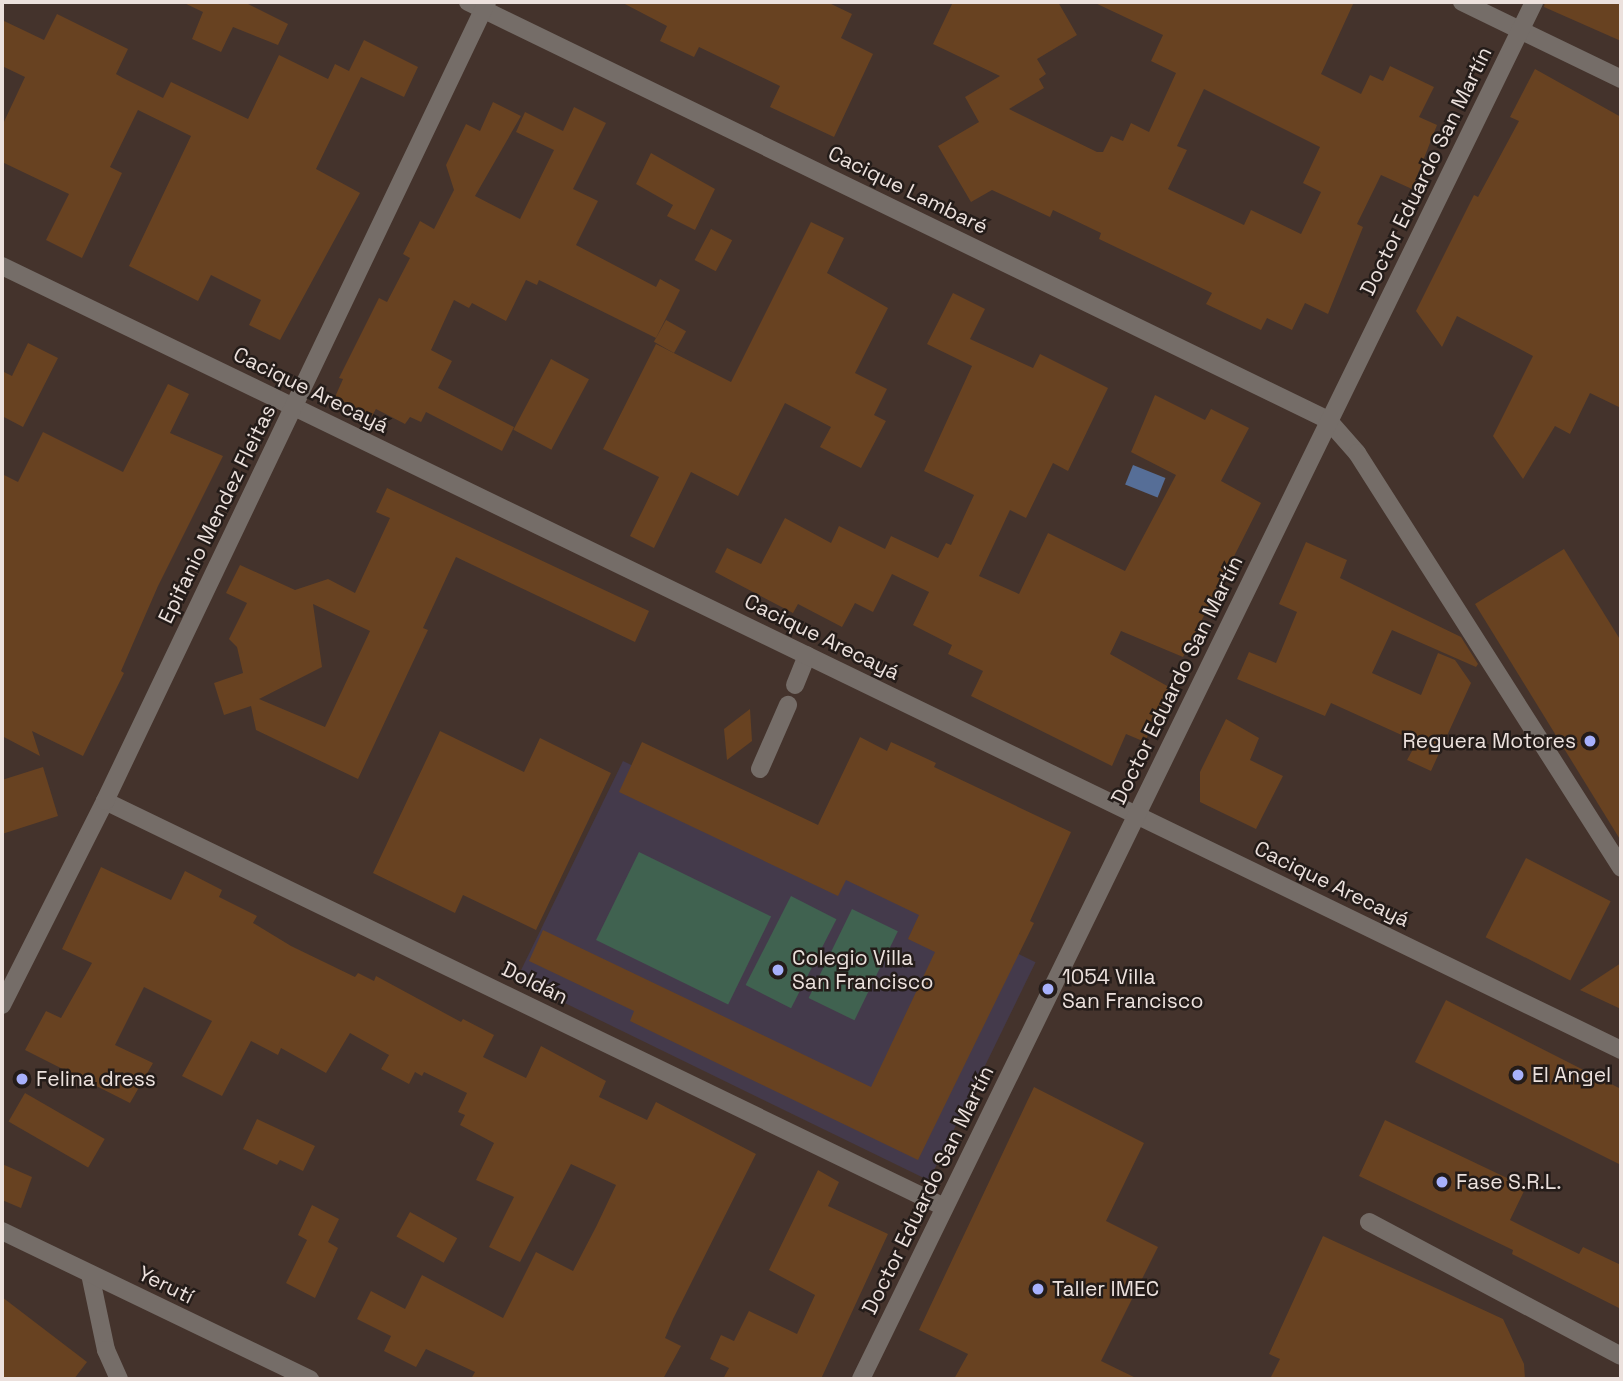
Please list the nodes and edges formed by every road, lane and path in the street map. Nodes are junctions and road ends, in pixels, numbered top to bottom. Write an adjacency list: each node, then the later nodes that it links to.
1 (1462, 2): 4 (street)
2 (1534, 2): 4 (street, Doctor Eduardo San Martín)
3 (480, 4): 7 (street, Epifanio Mendez Fleitas); 8 (street, Cacique Lambaré)
4 (1520, 31): 5 (street); 8 (street, Doctor Eduardo San Martín)
5 (1621, 79)
6 (2, 266): 7 (street, Cacique Arecayá)
7 (294, 407): 9 (street, Cacique Arecayá); 13 (street, Epifanio Mendez Fleitas)
8 (1328, 420): 14 (street, Doctor Eduardo San Martín); 15 (street)
9 (807, 655): 10 (street); 14 (street, Cacique Arecayá)
10 (795, 685)
11 (788, 705): 12 (street)
12 (760, 769)
13 (105, 801): 16 (street, Epifanio Mendez Fleitas); 18 (street, Doldán)
14 (1137, 814): 17 (street, Cacique Arecayá); 18 (street, Doctor Eduardo San Martín)
15 (1621, 868)
16 (2, 1005)
17 (1621, 1050)
18 (944, 1207): 25 (street, Doctor Eduardo San Martín)
19 (1369, 1222): 22 (street)
20 (2, 1231): 21 (street, Yerutí)
21 (90, 1274): 23 (street); 24 (street, Yerutí)
22 (1621, 1356)
23 (119, 1379)
24 (310, 1379)
25 (861, 1379)

